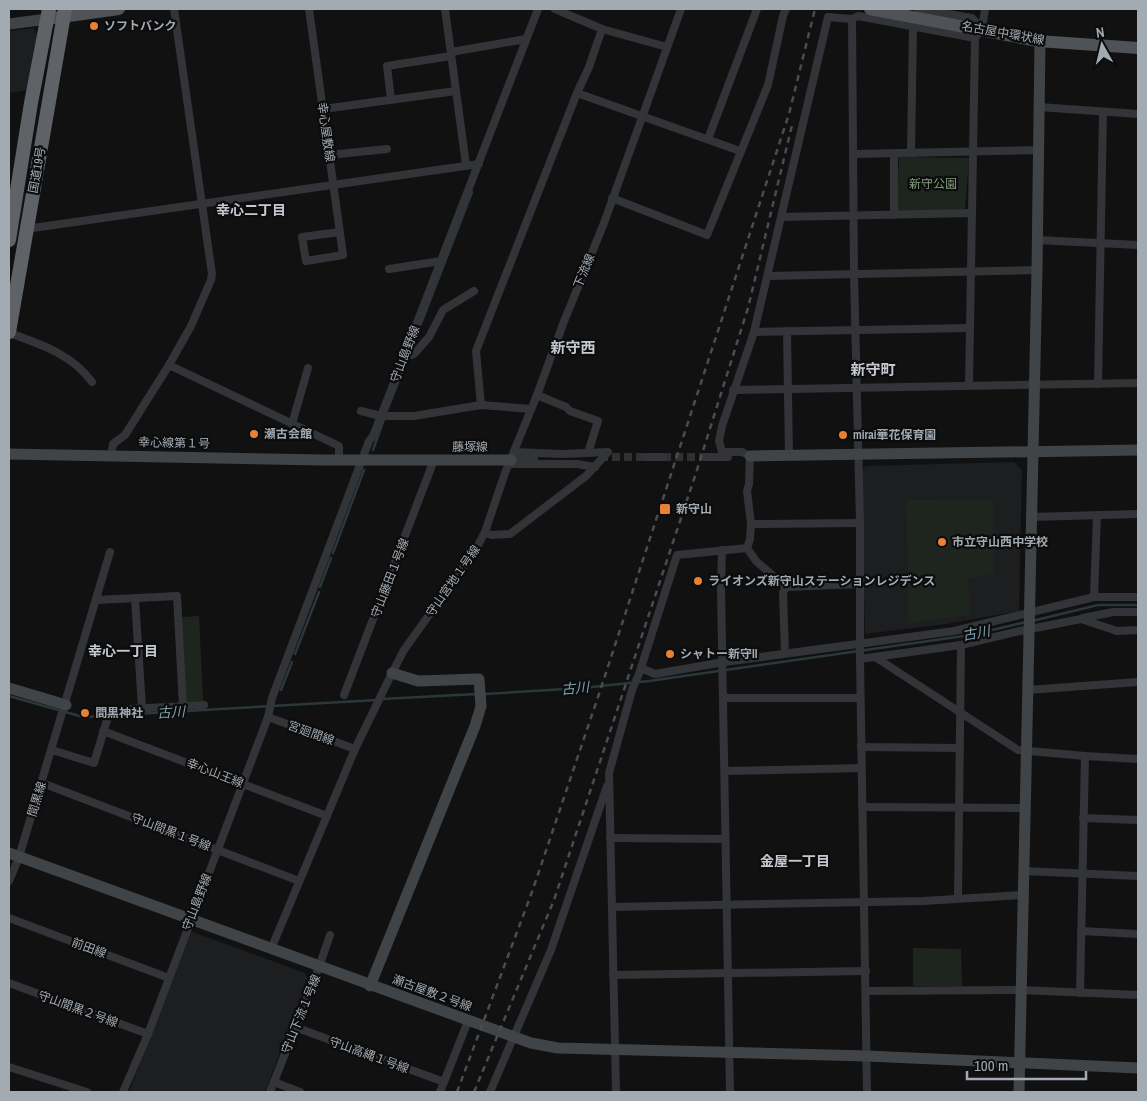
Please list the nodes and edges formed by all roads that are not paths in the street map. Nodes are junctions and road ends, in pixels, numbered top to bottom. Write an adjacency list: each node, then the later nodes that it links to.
1 (111, 9): 13 (main road)
2 (174, 9): 46 (street)
3 (309, 9): 29 (street, 幸心屋敷線)
4 (445, 9): 24 (street)
5 (538, 9): 20 (street, 守山島野線)
6 (555, 9): 18 (street)
7 (680, 9): 22 (street, 下流線)
8 (757, 9): 33 (street)
9 (786, 9): 36 (street)
10 (870, 9): 19 (main road, 名古屋中環状線)
11 (918, 9): 19 (street)
12 (985, 9): 19 (street)
13 (64, 13): 14 (main road); 51 (highway, 国道19号)
14 (45, 14): 16 (street); 53 (highway, 国道19号)
15 (852, 19): 17 (street); 40 (street); 50 (street)
16 (9, 24)
17 (913, 27): 19 (street); 37 (street)
18 (602, 29): 22 (street); 26 (street)
19 (979, 34): 21 (main road, 名古屋中環状線); 38 (street)
20 (526, 39): 24 (street); 42 (street, 守山島野線)
21 (1040, 41): 23 (main road, 名古屋中環状線); 28 (street)
22 (667, 47): 32 (street, 下流線)
23 (1138, 48)
24 (451, 54): 25 (street); 27 (street)
25 (456, 91): 27 (street); 43 (street)
26 (577, 93): 32 (street); 81 (street)
27 (391, 100): 29 (street)
28 (1039, 108): 30 (street); 35 (street)
29 (323, 110): 41 (street, 幸心屋敷線)
30 (1103, 112): 31 (street); 55 (street)
31 (1138, 114)
32 (642, 115): 33 (street); 45 (street, 下流線)
33 (708, 139): 36 (street)
34 (388, 149): 41 (street)
35 (1039, 150): 38 (street); 54 (street)
36 (740, 151): 45 (street)
37 (911, 152): 38 (street); 39 (street)
38 (973, 152): 47 (street)
39 (894, 153): 40 (street); 48 (street)
40 (853, 154): 49 (street)
41 (330, 155): 44 (street, 幸心屋敷線)
42 (479, 164): 43 (street); 57 (street, 守山島野線)
43 (466, 165): 44 (street)
44 (334, 185): 46 (street); 52 (street, 幸心屋敷線)
45 (612, 198): 80 (street, 下流線)
46 (202, 204): 51 (street); 70 (street)
47 (972, 213): 48 (street); 60 (street)
48 (894, 215): 49 (street)
49 (853, 216): 50 (street); 61 (street)
50 (781, 217): 62 (street)
51 (26, 229): 53 (street); 68 (highway, 国道19号)
52 (340, 232): 52 (street, 幸心屋敷線)
53 (9, 237)
54 (1037, 240): 55 (street); 59 (street)
55 (1100, 243): 56 (street); 75 (street)
56 (1138, 245)
57 (441, 261): 58 (street); 69 (street, 守山島野線)
58 (389, 269)
59 (1037, 270): 60 (street); 74 (street)
60 (971, 272): 61 (street); 64 (street)
61 (854, 274): 62 (street); 65 (street)
62 (768, 276): 67 (street)
63 (474, 291): 69 (street)
64 (970, 328): 65 (street); 76 (street)
65 (856, 330): 66 (street); 78 (street)
66 (787, 331): 67 (street); 77 (street)
67 (754, 332): 79 (street)
68 (9, 333): 72 (street)
69 (405, 353): 84 (street, 守山島野線)
70 (169, 365): 85 (street); 91 (street)
71 (308, 368): 85 (street)
72 (92, 382)
73 (1138, 383): 75 (street)
74 (1034, 384): 75 (street); 76 (street); 87 (street)
75 (1098, 384)
76 (969, 385): 78 (street)
77 (788, 388): 78 (street); 79 (street); 96 (street)
78 (857, 388): 90 (street)
79 (733, 390): 95 (street)
80 (537, 395): 82 (street, 下流線); 88 (street)
81 (481, 406): 82 (street); 84 (street)
82 (531, 409): 98 (street, 下流線)
83 (361, 411): 84 (street)
84 (381, 416): 100 (street, 守山島野線)
85 (292, 424): 99 (street)
86 (1138, 450): 87 (street)
87 (1032, 452): 90 (street); 105 (street)
88 (588, 453): 98 (street); 102 (street)
89 (9, 454): 91 (street, 幸心線第１号)
90 (858, 454): 96 (street); 106 (street)
91 (112, 456): 99 (street, 幸心線第１号)
92 (645, 456): 93 (street)
93 (662, 456)
94 (704, 456): 95 (street)
95 (750, 456): 96 (street); 107 (street)
96 (788, 456)
97 (600, 457): 98 (street, 藤塚線)
98 (512, 459): 101 (street, 藤塚線); 102 (street); 108 (street, 下流線)
99 (339, 460): 100 (street, 藤塚線)
100 (362, 460): 101 (street, 藤塚線); 141 (street, 守山島野線)
101 (434, 460): 133 (street, 守山藤田１号線)
102 (595, 467): 108 (street, 守山宮地１号線)
103 (1138, 514): 104 (street)
104 (1097, 515): 105 (street); 114 (street)
105 (1030, 517): 120 (street)
106 (860, 523): 107 (street); 112 (street)
107 (751, 524): 109 (street)
108 (485, 532): 129 (street, 守山宮地１号線)
109 (747, 548): 110 (street); 113 (street)
110 (722, 550): 127 (street); 128 (street)
111 (110, 552): 117 (street, 間黒線)
112 (860, 584): 113 (street); 122 (street)
113 (786, 587): 124 (street)
114 (1094, 597): 115 (street); 120 (street)
115 (1138, 597)
116 (135, 598): 117 (street); 137 (street); 138 (street)
117 (96, 600): 139 (street, 間黒線)
118 (1138, 612): 119 (street)
119 (1081, 618): 120 (street); 121 (street)
120 (1028, 621): 122 (street); 123 (street); 132 (street)
121 (1138, 630)
122 (860, 642): 124 (street); 126 (street)
123 (962, 645): 125 (street); 140 (street)
124 (785, 653): 127 (street)
125 (875, 657): 126 (street); 140 (street)
126 (860, 658): 135 (street)
127 (724, 662): 128 (street); 134 (street)
128 (640, 671): 152 (street)
129 (392, 673): 145 (street, 守山宮地１号線); 187 (street)
130 (1138, 682): 132 (street)
131 (9, 688): 139 (street)
132 (1027, 690): 147 (street)
133 (344, 695)
134 (723, 698): 135 (street); 151 (street)
135 (860, 698): 143 (street)
136 (204, 705): 137 (street)
137 (183, 706): 138 (street)
138 (142, 708): 142 (street)
139 (64, 709): 146 (street, 間黒線)
140 (960, 711): 144 (street); 147 (street)
141 (268, 714): 145 (street, 宮廻間線); 154 (street, 守山島野線)
142 (103, 731): 146 (street); 154 (street, 幸心山王線)
143 (861, 747): 144 (street); 150 (street)
144 (960, 748): 156 (street)
145 (355, 749): 158 (street)
146 (52, 750): 153 (street, 間黒線)
147 (1026, 751): 148 (street); 157 (street)
148 (1084, 756): 149 (street); 159 (street)
149 (1138, 759)
150 (862, 768): 151 (street); 155 (street)
151 (725, 771): 162 (street)
152 (609, 780): 161 (street); 195 (street)
153 (42, 783): 163 (street, 守山間黒１号線); 164 (street, 間黒線)
154 (242, 784): 158 (street, 幸心山王線); 163 (street, 守山島野線)
155 (862, 806): 156 (street); 172 (street)
156 (960, 807): 157 (street); 171 (street)
157 (1025, 808): 165 (street)
158 (327, 816): 169 (street)
159 (1084, 818): 160 (street); 166 (street)
160 (1138, 820)
161 (610, 838): 162 (street); 174 (street)
162 (726, 839): 173 (street)
163 (217, 850): 169 (street, 守山間黒１号線); 176 (street, 守山島野線)
164 (14, 855): 168 (street, 間黒線); 176 (street, 瀬古屋敷２号線)
165 (1024, 871): 166 (street); 170 (street)
166 (1082, 874): 167 (street); 177 (street)
167 (1138, 876)
168 (9, 881)
169 (299, 881): 180 (street)
170 (1023, 895): 171 (street); 188 (street)
171 (958, 898): 172 (street)
172 (864, 901): 173 (street); 182 (street)
173 (727, 904): 174 (street); 183 (street)
174 (612, 906): 184 (street)
175 (9, 918): 185 (street, 前田線)
176 (191, 920): 180 (street, 瀬古屋敷２号線); 185 (street, 守山島野線)
177 (1081, 931): 178 (street); 190 (street)
178 (1138, 934)
179 (330, 935): 181 (street, 守山下流１号線)
180 (271, 949): 181 (street, 瀬古屋敷２号線)
181 (319, 967): 187 (street, 瀬古屋敷２号線); 193 (street, 守山下流１号線)
182 (866, 971): 183 (street); 189 (street)
183 (728, 974): 184 (street); 197 (street)
184 (613, 976): 196 (street)
185 (169, 978): 194 (street, 守山島野線)
186 (9, 983): 194 (street, 守山間黒２号線)
187 (370, 986): 192 (street, 瀬古屋敷２号線)
188 (1021, 990): 189 (street); 190 (street); 199 (street)
189 (866, 991): 198 (street)
190 (1080, 993): 191 (street)
191 (1138, 995)
192 (468, 1021): 195 (street, 瀬古屋敷２号線); 203 (street)
193 (295, 1027): 202 (street, 守山下流１号線); 203 (street, 守山高縄１号線)
194 (148, 1034): 205 (street, 守山島野線)
195 (514, 1037): 196 (street, 瀬古屋敷２号線); 209 (street)
196 (614, 1050): 197 (street, 瀬古屋敷２号線); 210 (street)
197 (730, 1053): 198 (street, 瀬古屋敷２号線); 211 (street)
198 (867, 1056): 199 (street, 瀬古屋敷２号線); 212 (street)
199 (1020, 1063): 201 (street, 瀬古屋敷２号線); 213 (street)
200 (9, 1067): 204 (street)
201 (1138, 1068)
202 (274, 1082): 206 (street, 守山下流１号線); 207 (street)
203 (444, 1082): 208 (street)
204 (87, 1092)
205 (123, 1092)
206 (270, 1092)
207 (300, 1092)
208 (440, 1092)
209 (490, 1092)
210 (616, 1092)
211 (730, 1092)
212 (867, 1092)
213 (1019, 1092)

